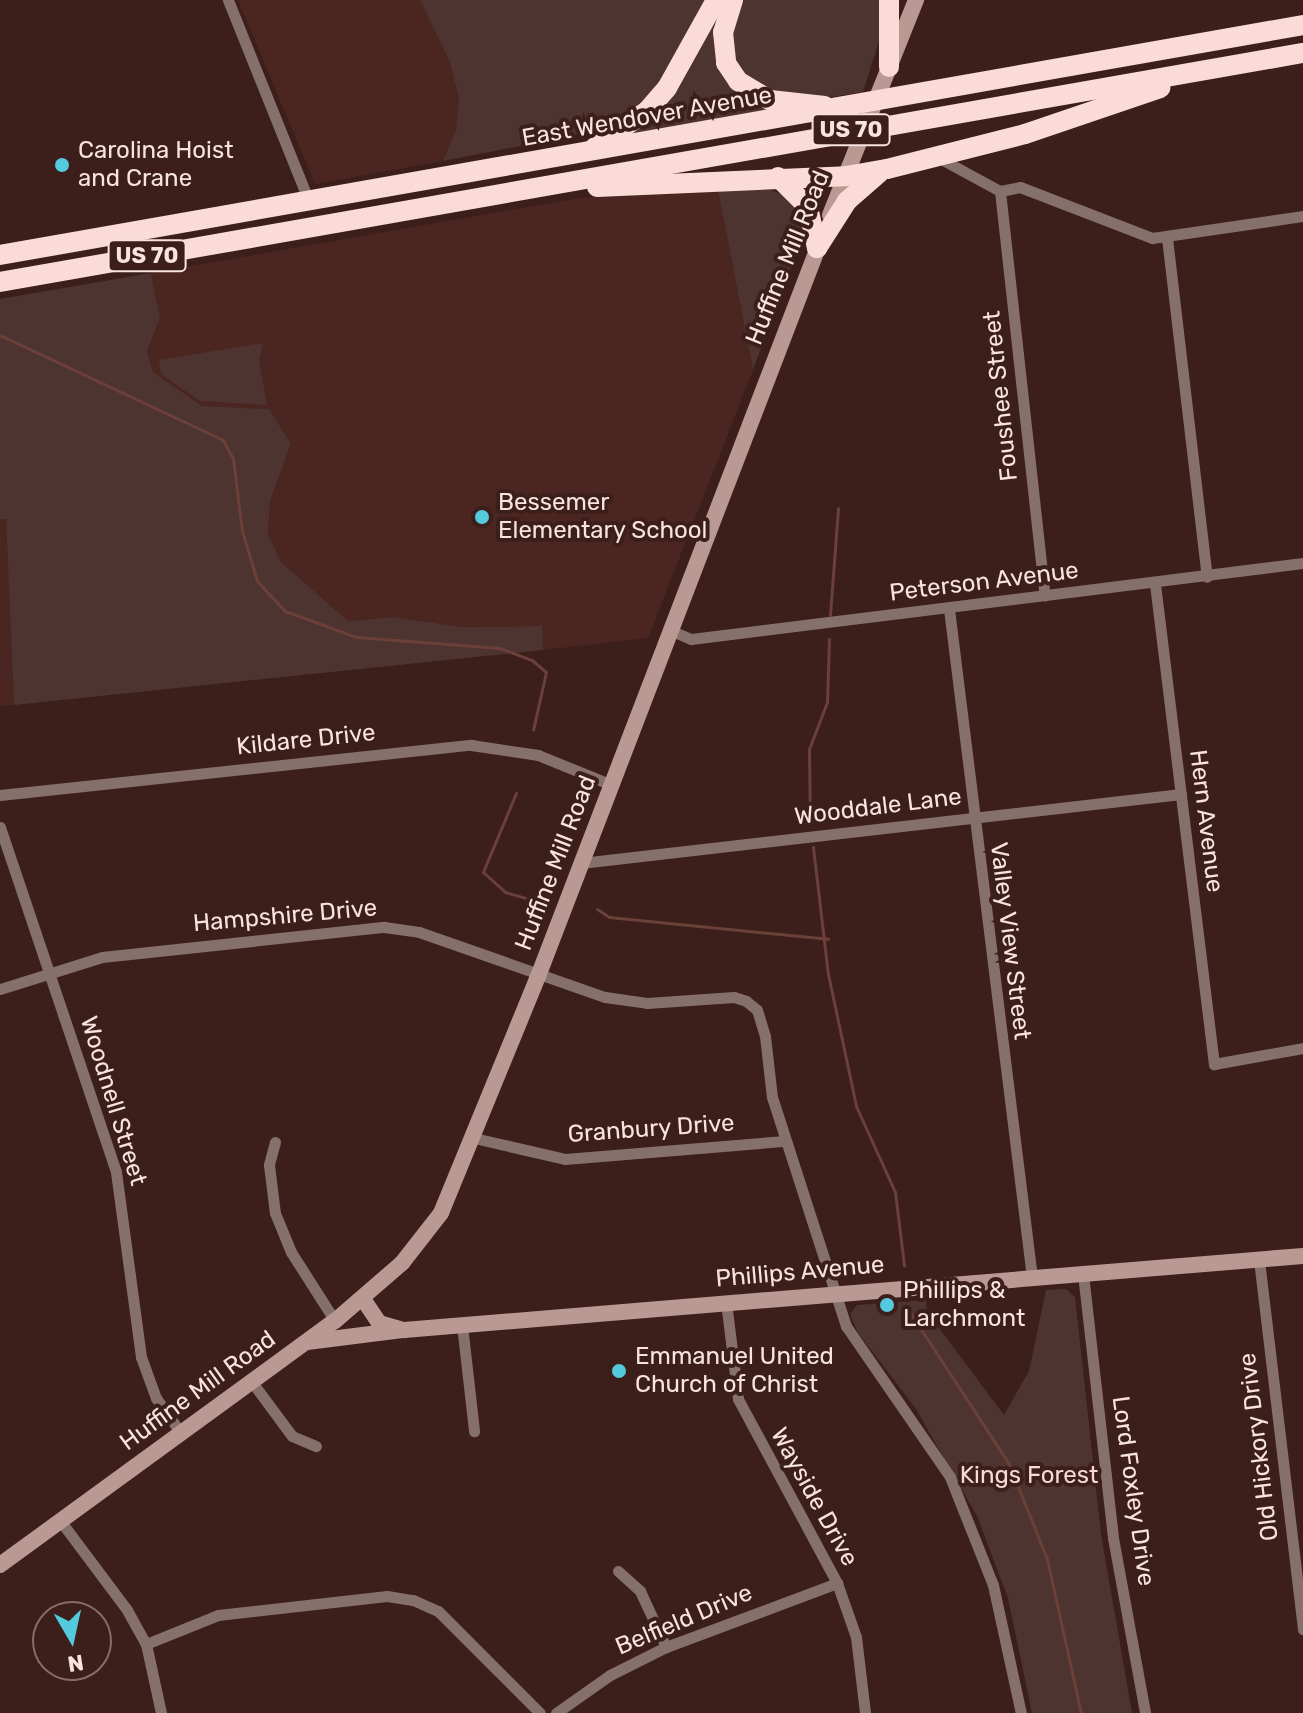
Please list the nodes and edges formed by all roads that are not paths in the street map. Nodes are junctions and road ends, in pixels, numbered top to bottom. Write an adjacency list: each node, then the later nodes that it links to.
1 (228, 0): 18 (street)
2 (716, 0): 11 (highway)
3 (733, 0): 10 (highway)
4 (889, 0): 9 (highway)
5 (916, 0): 9 (main road, Huffine Mill Road)
6 (1303, 25): 10 (highway, East Wendover Avenue / US 70)
7 (1303, 53): 8 (highway, East Wendover Avenue / US 70)
8 (1245, 63): 12 (highway); 17 (highway, East Wendover Avenue / US 70)
9 (889, 67): 14 (main road, Huffine Mill Road)
10 (849, 109): 11 (highway, East Wendover Avenue / US 70)
11 (583, 155): 18 (highway, East Wendover Avenue / US 70)
12 (939, 159): 13 (highway); 16 (street)
13 (882, 170): 14 (highway); 21 (highway)
14 (846, 176): 15 (highway); 21 (main road, Huffine Mill Road)
15 (778, 177): 17 (highway); 21 (highway)
16 (1000, 191): 20 (street); 27 (street, Foushee Street)
17 (497, 193): 23 (highway, East Wendover Avenue / US 70)
18 (309, 201): 22 (highway, East Wendover Avenue / US 70)
19 (1303, 216): 20 (street)
20 (1167, 238): 25 (street)
21 (817, 248): 29 (main road, Huffine Mill Road)
22 (0, 255)
23 (0, 282)
24 (1303, 563): 25 (street, Peterson Avenue)
25 (1207, 577): 26 (street, Peterson Avenue)
26 (1155, 584): 27 (street, Peterson Avenue); 31 (street, Hern Avenue)
27 (1045, 596): 28 (street, Peterson Avenue)
28 (949, 609): 29 (street, Peterson Avenue); 33 (street, Valley View Street)
29 (672, 631): 30 (main road, Huffine Mill Road)
30 (612, 785): 32 (street, Kildare Drive); 35 (main road, Huffine Mill Road)
31 (1181, 794): 33 (street, Wooddale Lane); 39 (street, Hern Avenue)
32 (0, 795)
33 (972, 817): 35 (street, Wooddale Lane); 46 (street, Valley View Street)
34 (0, 827): 36 (street, Woodnell Street)
35 (581, 863): 37 (main road, Huffine Mill Road)
36 (49, 972): 37 (street, Hampshire Drive); 38 (street, Hampshire Drive); 56 (street, Woodnell Street)
37 (539, 974): 40 (main road, Huffine Mill Road); 41 (street, Hampshire Drive)
38 (0, 989)
39 (1303, 1048)
40 (474, 1138): 41 (street, Granbury Drive); 48 (main road, Huffine Mill Road)
41 (785, 1141): 47 (street)
42 (275, 1142): 50 (street)
43 (1303, 1256): 44 (main road, Phillips Avenue)
44 (1259, 1260): 45 (main road, Phillips Avenue); 62 (street, Old Hickory Drive)
45 (1083, 1274): 46 (main road, Phillips Avenue); 70 (street, Lord Foxley Drive)
46 (1032, 1277): 47 (main road, Phillips Avenue)
47 (834, 1293): 49 (main road, Phillips Avenue); 69 (street)
48 (363, 1299): 50 (main road, Huffine Mill Road); 52 (main road)
49 (726, 1302): 51 (main road, Phillips Avenue); 61 (street, Wayside Drive)
50 (335, 1321): 53 (main road, Huffine Mill Road)
51 (462, 1325): 52 (main road, Phillips Avenue); 55 (street)
52 (404, 1330): 53 (main road, Phillips Avenue)
53 (305, 1342): 54 (main road, Huffine Mill Road)
54 (252, 1382): 56 (main road, Huffine Mill Road); 57 (street)
55 (474, 1431)
56 (181, 1433): 58 (main road, Huffine Mill Road)
57 (316, 1446)
58 (62, 1523): 59 (main road, Huffine Mill Road); 63 (street)
59 (0, 1565)
60 (618, 1571): 64 (street)
61 (837, 1583): 64 (street, Belfield Drive); 68 (street, Wayside Drive)
62 (1303, 1629)
63 (146, 1644): 65 (street); 66 (street)
64 (666, 1647): 67 (street, Belfield Drive)
65 (161, 1713)
66 (540, 1713)
67 (556, 1713)
68 (865, 1713)
69 (1021, 1713)
70 (1145, 1713)

